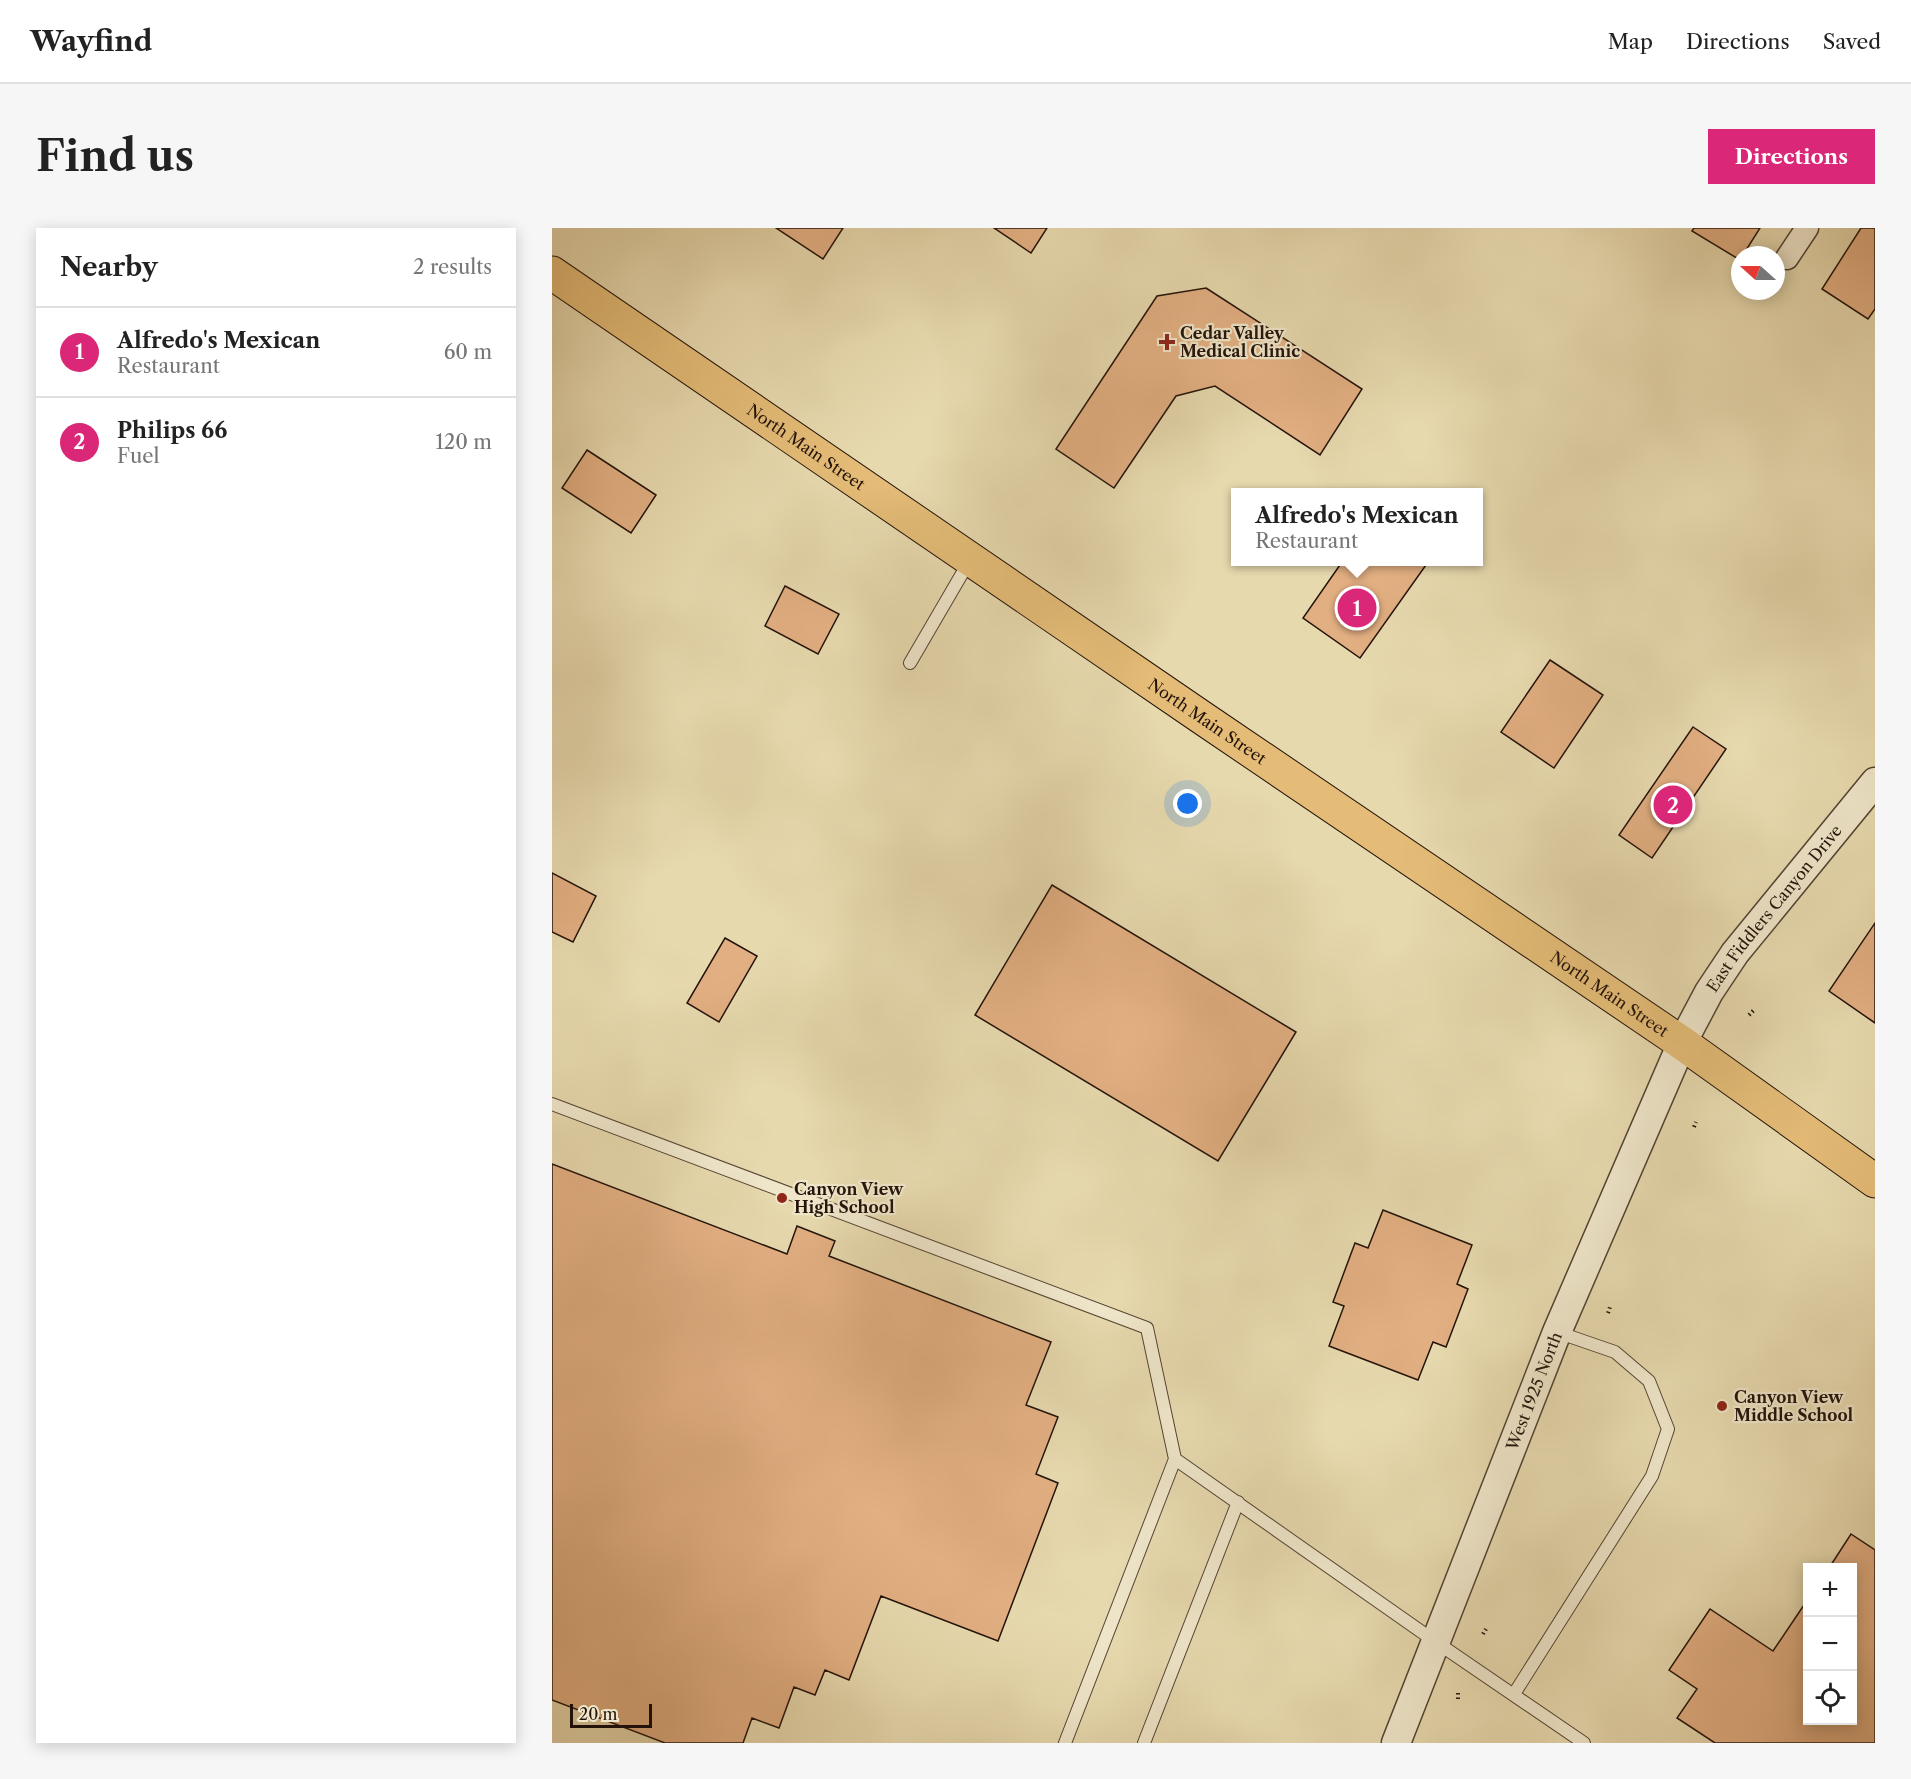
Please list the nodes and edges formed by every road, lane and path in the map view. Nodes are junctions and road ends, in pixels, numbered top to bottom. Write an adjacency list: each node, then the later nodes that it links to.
1 (1807, 228): 2 (street)
2 (1787, 258)
3 (552, 273): 4 (main road, North Main Street)
4 (970, 559): 5 (lane); 9 (main road, North Main Street)
5 (910, 663)
6 (1875, 782): 9 (street, East Fiddlers Canyon Drive)
7 (1754, 1010): 8 (path)
8 (1749, 1015)
9 (1682, 1043): 13 (main road, North Main Street); 14 (street, West 1925 North)
10 (552, 1104): 15 (lane)
11 (1696, 1122): 12 (path)
12 (1694, 1127)
13 (1868, 1176)
14 (1557, 1332): 19 (street, West 1925 North); 21 (lane)
15 (1175, 1459): 16 (lane); 23 (lane)
16 (1238, 1502): 19 (lane); 24 (lane)
17 (1486, 1629): 18 (path)
18 (1482, 1634)
19 (1436, 1642): 21 (lane); 25 (street, West 1925 North)
20 (1458, 1693): 22 (path)
21 (1514, 1694): 26 (lane)
22 (1458, 1699)
23 (1065, 1743)
24 (1144, 1743)
25 (1396, 1743)
26 (1584, 1743)

